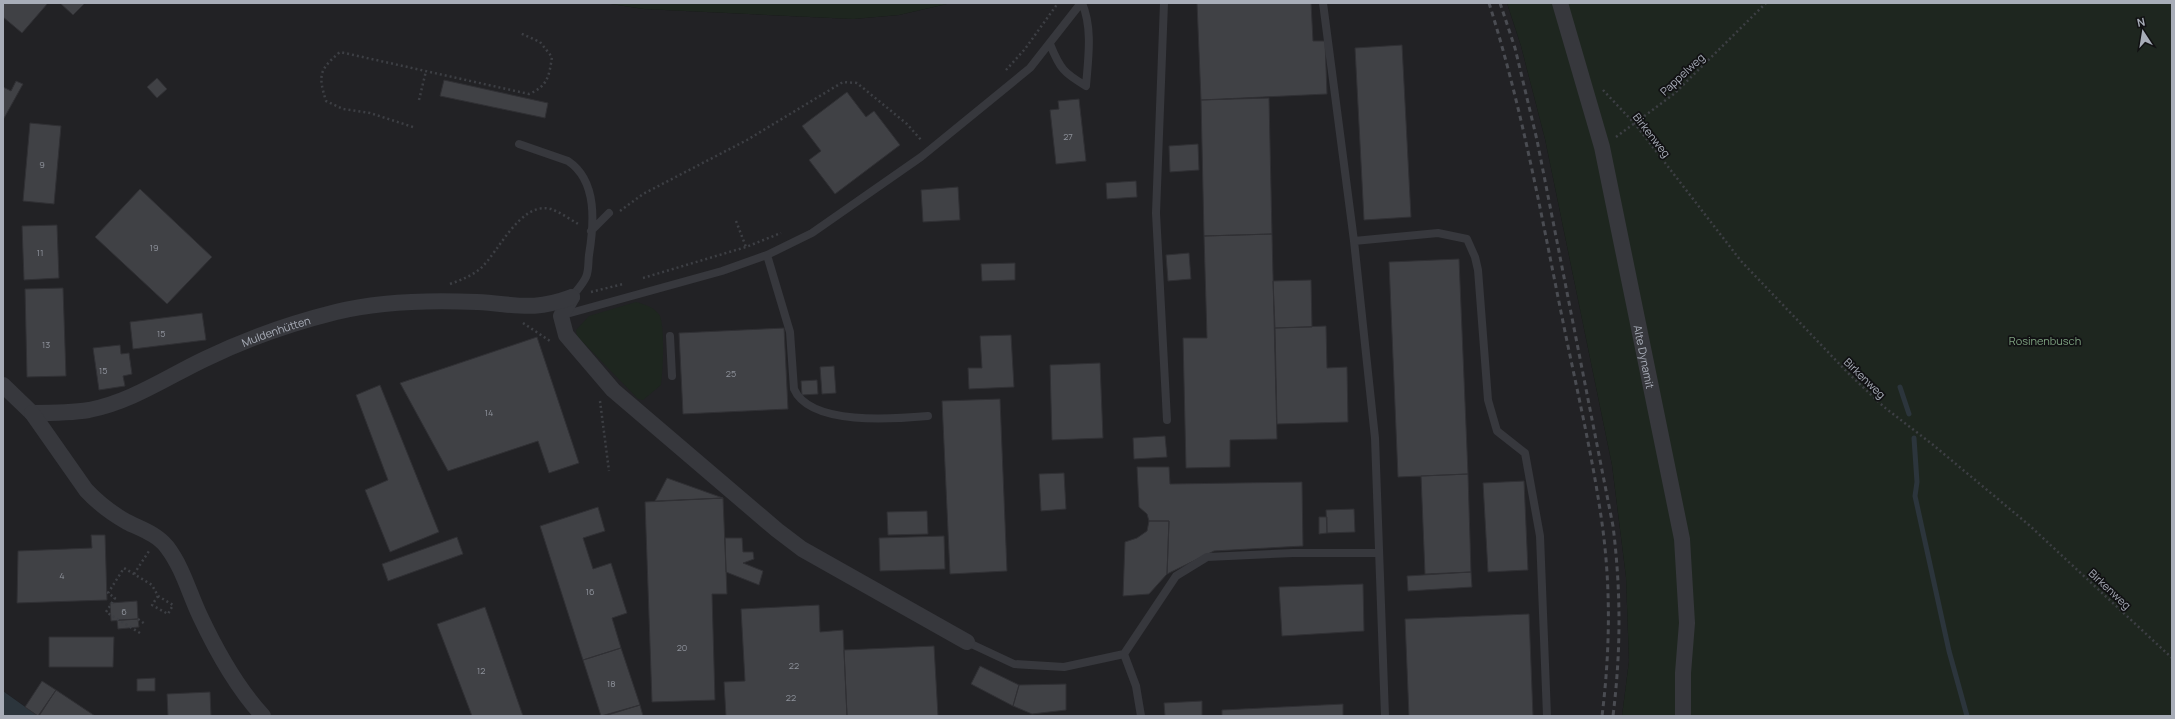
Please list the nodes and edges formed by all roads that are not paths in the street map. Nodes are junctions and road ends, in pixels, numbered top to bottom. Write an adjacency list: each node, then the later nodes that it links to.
1 (1082, 3): 5 (lane); 5 (lane)
2 (1164, 3): 18 (lane)
3 (1323, 3): 9 (lane)
4 (1560, 3): 26 (street, Alte Dynamit)
5 (1050, 44): 10 (lane)
6 (519, 144): 8 (lane)
7 (609, 213): 8 (lane)
8 (591, 231): 11 (lane)
9 (1354, 240): 19 (lane); 25 (lane)
10 (767, 255): 12 (lane); 17 (lane)
11 (572, 297): 12 (street); 16 (street, Muldenhütten)
12 (561, 316): 20 (street)
13 (670, 336): 14 (lane)
14 (672, 376)
15 (3, 385): 16 (street)
16 (32, 413): 22 (street)
17 (928, 416)
18 (1167, 420)
19 (1378, 553): 21 (lane); 24 (lane)
20 (967, 642): 21 (lane)
21 (1124, 654): 23 (lane)
22 (263, 716)
23 (1141, 716)
24 (1385, 716)
25 (1547, 716)
26 (1683, 716)

